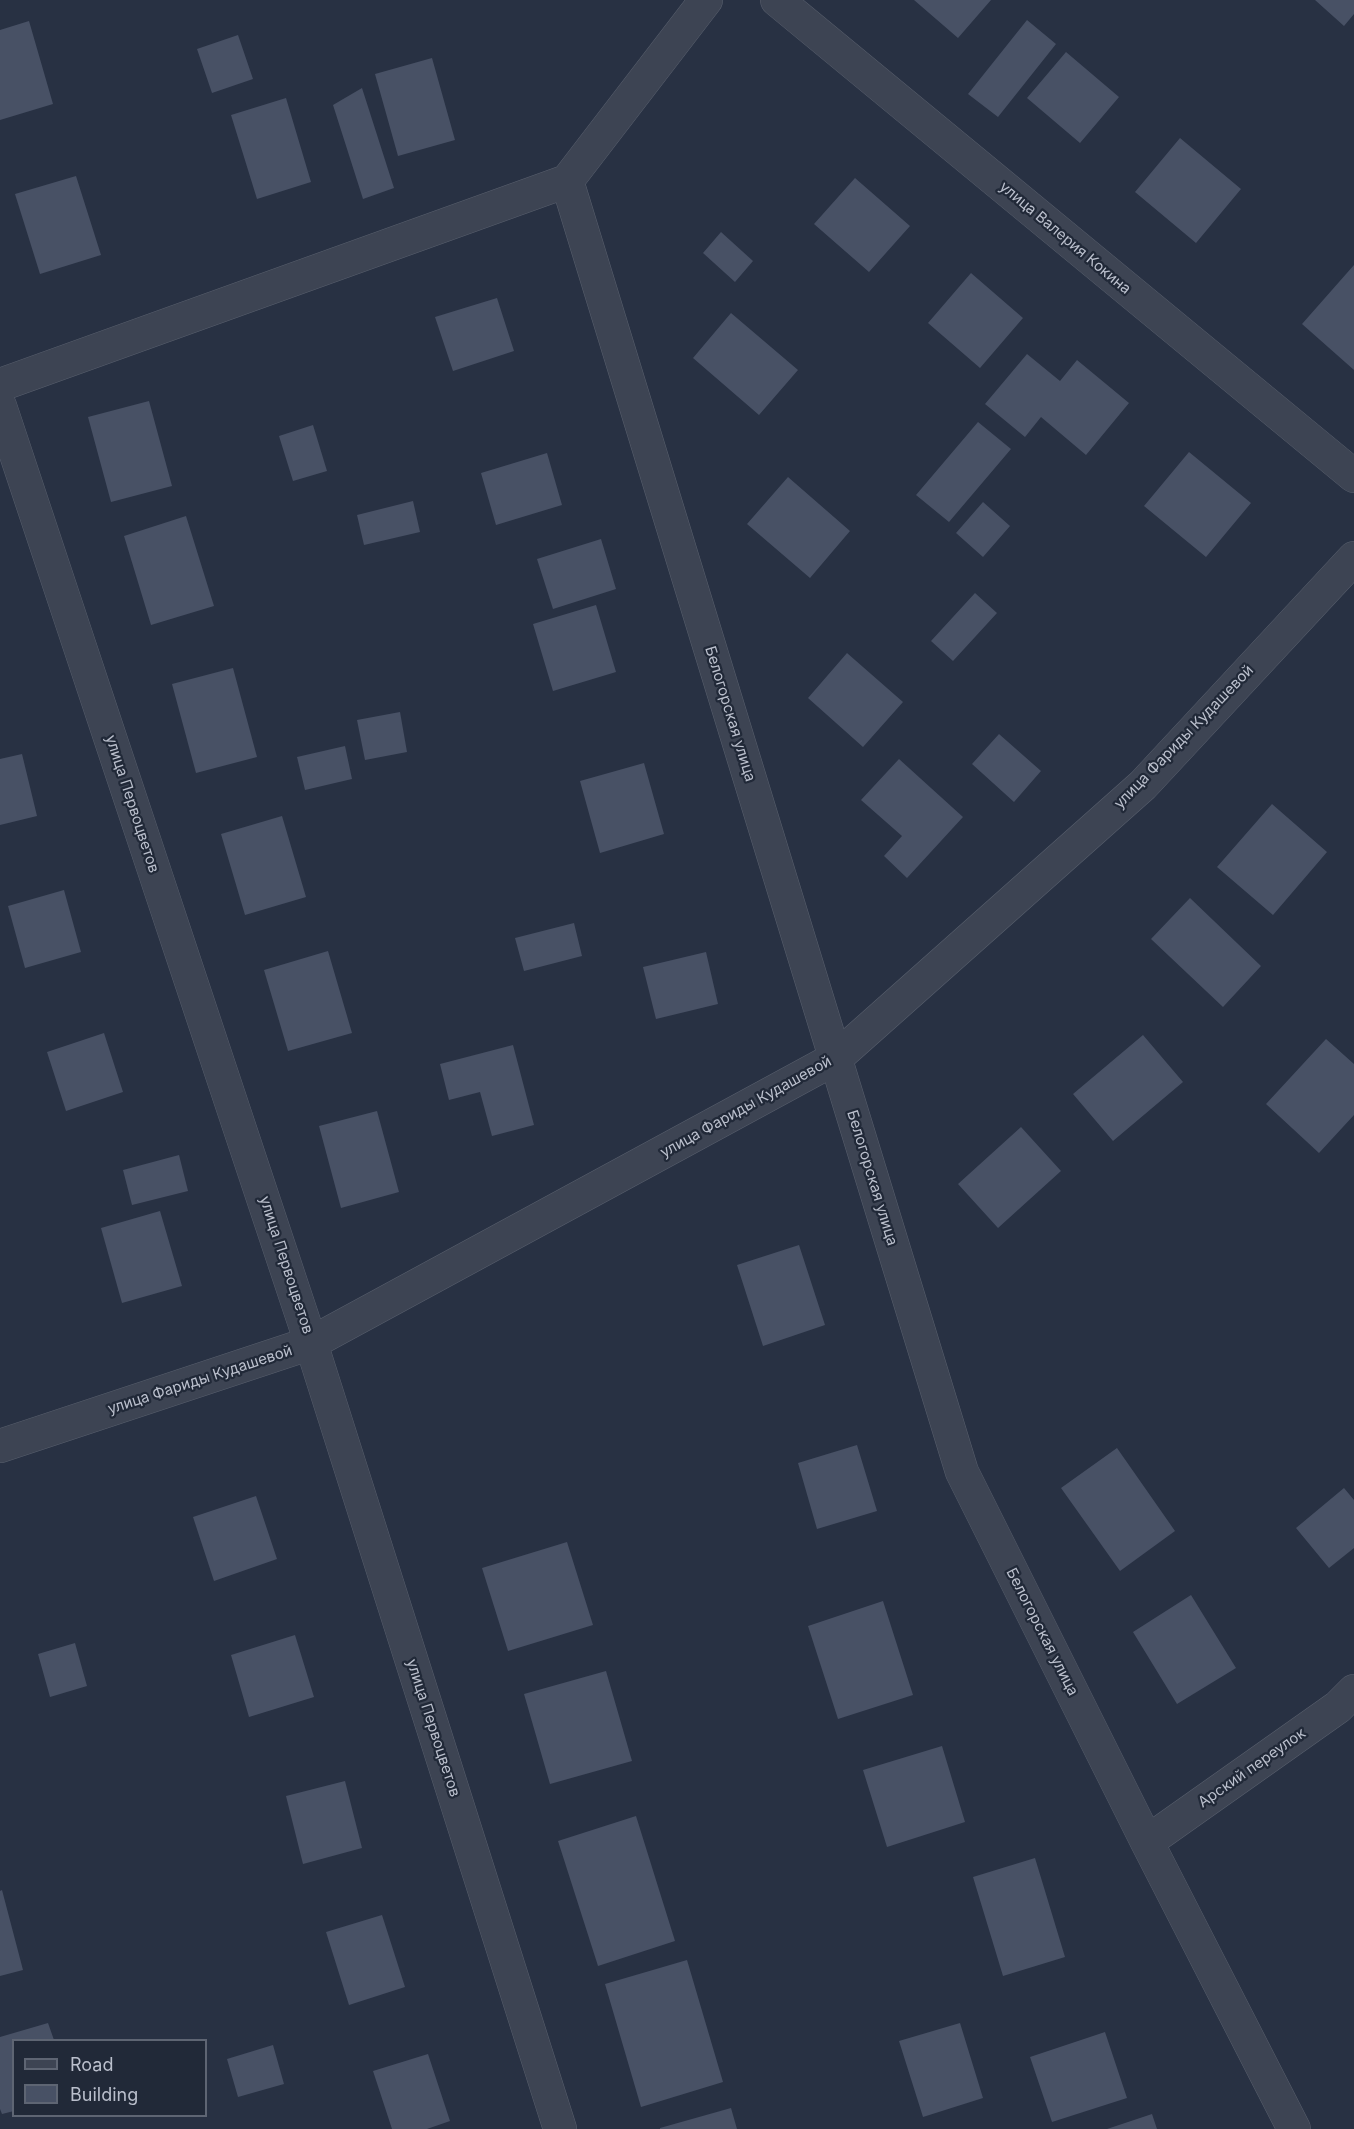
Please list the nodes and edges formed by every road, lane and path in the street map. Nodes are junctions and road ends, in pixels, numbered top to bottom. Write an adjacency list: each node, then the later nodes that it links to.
1 (706, 0): 3 (street)
2 (777, 0): 6 (street, улица Валерия Кокина)
3 (567, 181): 4 (street); 8 (street, Белогорская улица)
4 (0, 384)
5 (0, 406): 9 (street, улица Первоцветов)
6 (1354, 476)
7 (1354, 558): 8 (street, улица Фариды Кудашевой)
8 (836, 1058): 9 (street, улица Фариды Кудашевой); 12 (street, Белогорская улица)
9 (312, 1343): 10 (street, улица Фариды Кудашевой); 13 (street, улица Первоцветов)
10 (0, 1446)
11 (1354, 1691): 12 (street, Арский переулок)
12 (1147, 1842): 14 (street, Белогорская улица)
13 (560, 2129)
14 (1294, 2129)

